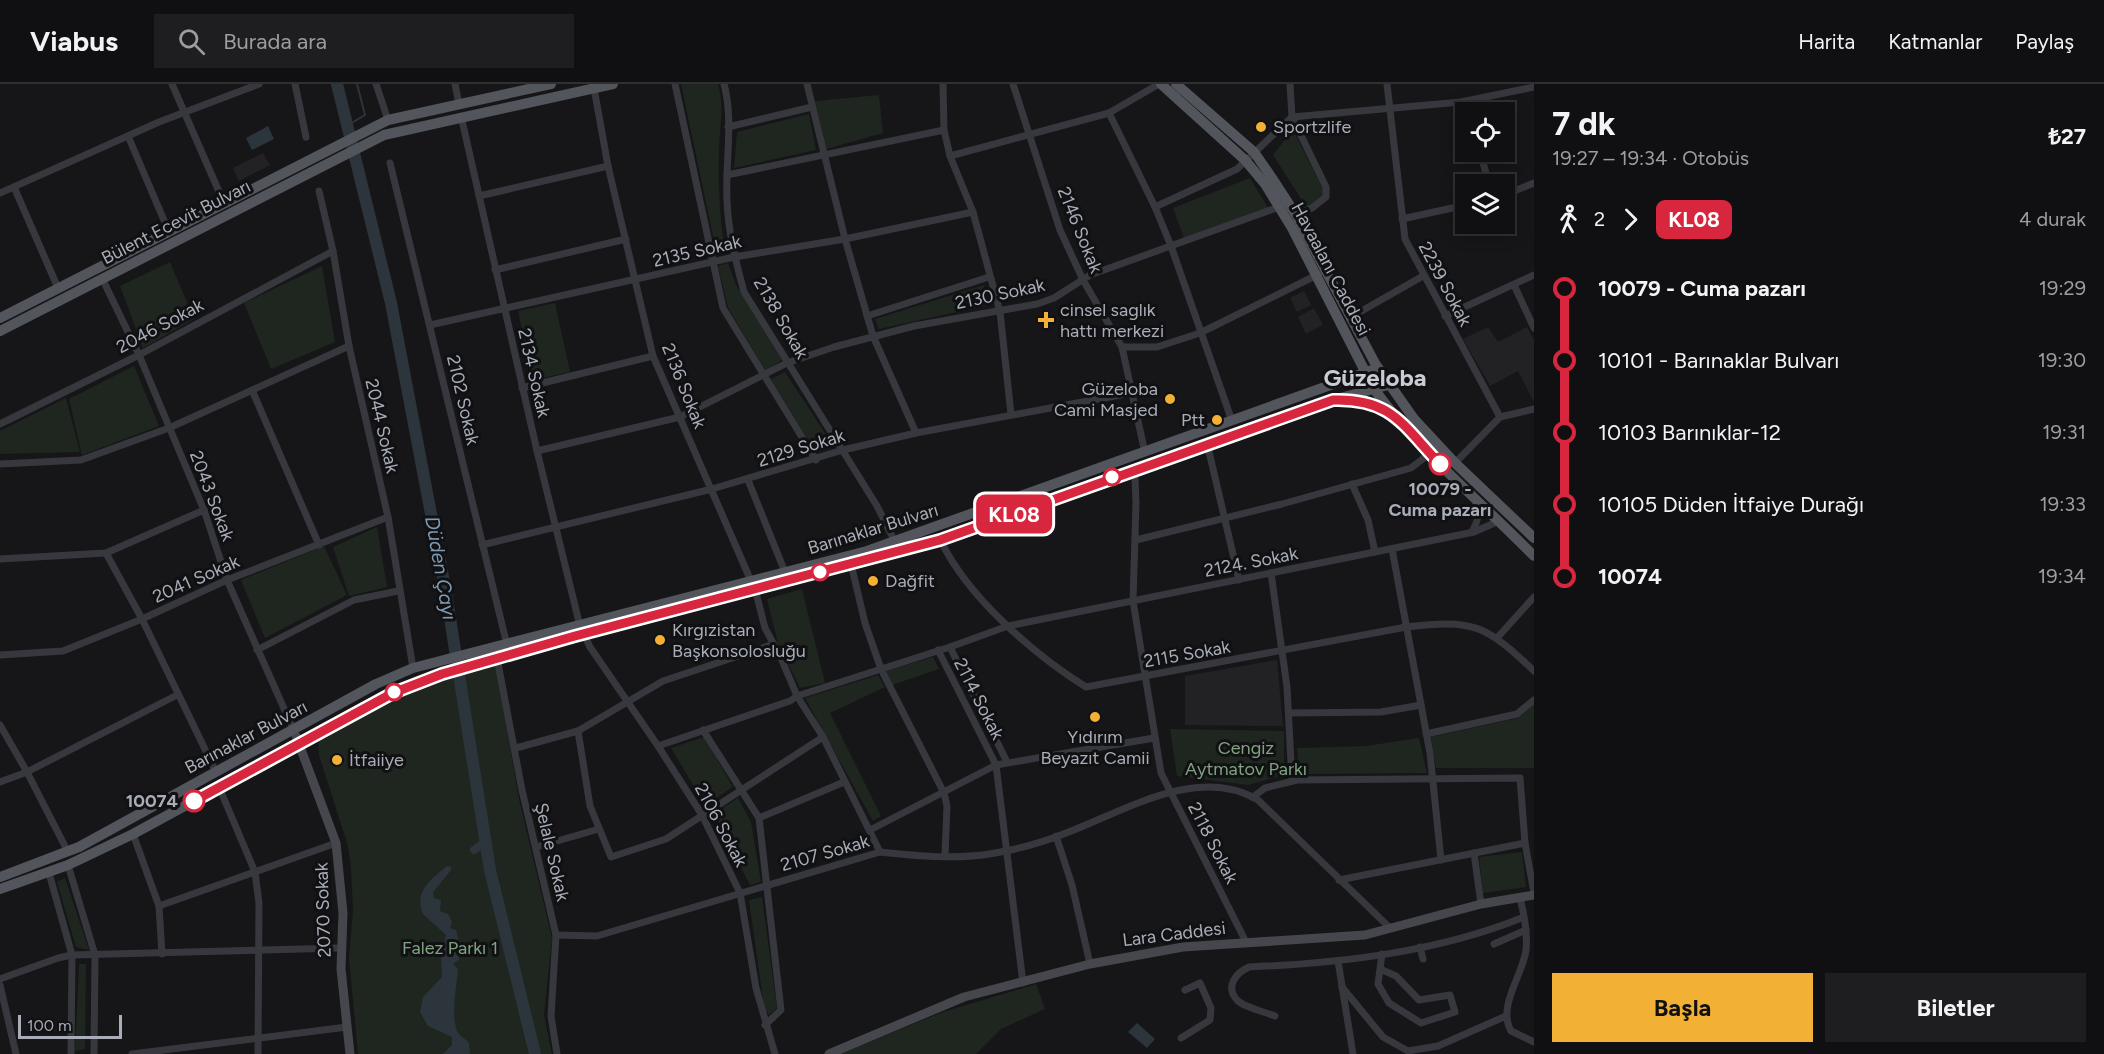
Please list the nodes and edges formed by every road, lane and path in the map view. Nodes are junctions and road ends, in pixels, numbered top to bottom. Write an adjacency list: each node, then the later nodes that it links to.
1 (172, 84): 23 (street)
2 (259, 84): 23 (street)
3 (295, 84): 32 (street)
4 (376, 84): 27 (street)
5 (455, 84): 20 (street)
6 (552, 84): 20 (main road, Bülent Ecevit Bulvarı)
7 (613, 84): 18 (main road, Bülent Ecevit Bulvarı)
8 (675, 84): 59 (street)
9 (724, 84): 28 (street, 2138 Sokak)
10 (807, 84): 21 (street)
11 (943, 84): 29 (street)
12 (1013, 84): 31 (street, 2146 Sokak)
13 (1160, 84): 24 (street); 35 (main road, Havaalanı Caddesi)
14 (1176, 84): 35 (main road, Havaalanı Caddesi)
15 (1290, 84): 26 (street)
16 (1388, 84): 22 (street, 2239 Sokak)
17 (1534, 87): 19 (street)
18 (594, 88): 25 (main road, Bülent Ecevit Bulvarı); 38 (street, 2136 Sokak)
19 (1467, 101): 22 (street)
20 (459, 104): 27 (main road, Bülent Ecevit Bulvarı)
21 (812, 107): 28 (street); 33 (street)
22 (1390, 110): 26 (street); 52 (street, 2239 Sokak)
23 (184, 112): 30 (street); 46 (street)
24 (1109, 114): 31 (street); 48 (street)
25 (461, 116): 36 (main road, Bülent Ecevit Bulvarı); 45 (street, 2134 Sokak)
26 (1292, 117): 35 (street); 51 (street)
27 (388, 120): 36 (main road, Bülent Ecevit Bulvarı)
28 (728, 127): 39 (street, 2138 Sokak)
29 (944, 130): 33 (street); 34 (street)
30 (128, 136): 41 (street); 53 (street)
31 (1029, 136): 34 (street); 68 (street, 2146 Sokak)
32 (306, 137)
33 (824, 156): 39 (street); 54 (street)
34 (950, 156): 50 (street)
35 (1250, 156): 47 (main road, Havaalanı Caddesi); 48 (street)
36 (325, 158): 46 (main road, Bülent Ecevit Bulvarı); 66 (main road, Bülent Ecevit Bulvarı)
37 (390, 163): 77 (street, 2102 Sokak)
38 (608, 166): 45 (street); 55 (street, 2136 Sokak)
39 (727, 175): 58 (street, 2138 Sokak)
40 (1534, 183): 43 (street)
41 (14, 187): 44 (street); 70 (street)
42 (319, 191): 57 (street, 2044 Sokak)
43 (1515, 191)
44 (0, 193)
45 (479, 196): 61 (street, 2134 Sokak)
46 (224, 203): 53 (main road, Bülent Ecevit Bulvarı)
47 (1284, 205): 51 (main road, Havaalanı Caddesi); 56 (street, 2130 Sokak); 62 (main road, Havaalanı Caddesi)
48 (1155, 207): 56 (street)
49 (1455, 207): 52 (street)
50 (973, 212): 54 (street, 2135 Sokak); 65 (street)
51 (1296, 215): 62 (main road, Havaalanı Caddesi)
52 (1402, 219): 64 (street, 2239 Sokak)
53 (169, 232): 60 (main road, Bülent Ecevit Bulvarı)
54 (845, 238): 58 (street, 2135 Sokak); 73 (street)
55 (626, 239): 61 (street); 67 (street, 2136 Sokak)
56 (1171, 246): 68 (street, 2130 Sokak); 80 (street)
57 (333, 251): 82 (street, 2044 Sokak); 85 (street, 2046 Sokak)
58 (734, 256): 59 (street, 2135 Sokak); 87 (street, 2138 Sokak)
59 (712, 262): 67 (street, 2135 Sokak); 90 (street)
60 (97, 268): 66 (street, 2043 Sokak); 70 (main road, Bülent Ecevit Bulvarı)
61 (495, 270): 71 (street, 2134 Sokak)
62 (1321, 272): 75 (main road, Havaalanı Caddesi); 80 (street); 84 (main road, Havaalanı Caddesi)
63 (1534, 275): 69 (street)
64 (1423, 276): 74 (street, 2239 Sokak); 75 (street)
65 (989, 277): 72 (street); 73 (street)
66 (102, 279): 79 (main road, Bülent Ecevit Bulvarı); 85 (street, 2043 Sokak)
67 (636, 280): 71 (street, 2135 Sokak); 86 (street, 2136 Sokak)
68 (1083, 280): 72 (street, 2130 Sokak); 83 (street, 2146 Sokak)
69 (1514, 285): 74 (street); 78 (street)
70 (58, 288): 76 (main road, Bülent Ecevit Bulvarı)
71 (505, 309): 77 (street, 2135 Sokak); 93 (street, 2134 Sokak)
72 (1000, 312): 81 (street, 2130 Sokak); 99 (street)
73 (867, 316): 81 (street)
74 (1445, 316): 102 (street, 2239 Sokak)
75 (1351, 317): 88 (main road, Havaalanı Caddesi)
76 (0, 318)
77 (430, 325): 131 (street, 2102 Sokak)
78 (1534, 328)
79 (0, 331)
80 (1200, 333): 83 (street); 103 (street)
81 (873, 336): 87 (street, 2130 Sokak); 106 (street)
82 (349, 346): 95 (street); 121 (street, 2044 Sokak)
83 (1122, 347): 96 (street, 2146 Sokak)
84 (1357, 352): 89 (main road, Havaalanı Caddesi); 91 (main road)
85 (139, 355): 104 (street, 2046 Sokak); 105 (street, 2043 Sokak)
86 (653, 356): 93 (street); 101 (street, 2136 Sokak)
87 (787, 363): 90 (street, 2130 Sokak); 108 (street, 2138 Sokak)
88 (1378, 368): 89 (main road, Barınaklar Bulvarı); 92 (main road, Havaalanı Caddesi)
89 (1366, 372): 91 (main road, Barınaklar Bulvarı); 94 (main road, Havaalanı Caddesi)
90 (764, 377): 101 (street, 2130 Sokak); 112 (street)
91 (1347, 380): 103 (main road, Barınaklar Bulvarı)
92 (1388, 385): 94 (main road, Barınaklar Bulvarı); 113 (main road, Havaalanı Caddesi)
93 (522, 388): 109 (street, 2134 Sokak)
94 (1374, 389): 97 (main road, Barınaklar Bulvarı); 100 (main road, Havaalanı Caddesi)
95 (252, 390): 105 (street); 130 (street)
96 (1131, 393): 99 (street, 2129 Sokak); 110 (street, 2146 Sokak)
97 (1333, 400): 100 (main road); 107 (main road, Barınaklar Bulvarı)
98 (1534, 409): 102 (street)
99 (1011, 414): 106 (street, 2129 Sokak)
100 (1393, 414): 111 (main road, Havaalanı Caddesi)
101 (680, 417): 109 (street, 2130 Sokak); 118 (street, 2136 Sokak)
102 (1500, 417): 113 (street)
103 (1232, 421): 110 (main road, Barınaklar Bulvarı)
104 (0, 424)
105 (169, 428): 114 (street); 120 (street, 2043 Sokak)
106 (916, 433): 108 (street, 2129 Sokak)
107 (1208, 443): 115 (main road, Barınaklar Bulvarı); 122 (street)
108 (843, 450): 112 (street, 2129 Sokak); 129 (street, 2138 Sokak)
109 (537, 451): 124 (street, 2134 Sokak)
110 (1145, 453): 129 (main road, Barınaklar Bulvarı)
111 (1429, 454): 117 (street); 119 (main road, Havaalanı Caddesi)
112 (816, 459): 116 (street, 2129 Sokak)
113 (1455, 463): 126 (main road, Havaalanı Caddesi)
114 (0, 464)
115 (1131, 470): 127 (main road, Barınaklar Bulvarı); 128 (street, 2118 Sokak)
116 (748, 480): 118 (street, 2129 Sokak); 138 (street)
117 (1352, 484): 122 (street); 133 (street)
118 (712, 489): 124 (street, 2129 Sokak); 142 (street, 2136 Sokak)
119 (1473, 498): 123 (main road, Havaalanı Caddesi); 125 (street)
120 (204, 510): 134 (street); 140 (street, 2043 Sokak)
121 (388, 517): 130 (street, 2041 Sokak); 143 (street, 2044 Sokak)
122 (1225, 518): 128 (street); 141 (street)
123 (1499, 520): 125 (street, 2124. Sokak); 135 (main road, Havaalanı Caddesi)
124 (555, 528): 131 (street, 2129 Sokak); 149 (street, 2134 Sokak)
125 (1472, 532): 132 (street, 2124. Sokak)
126 (1534, 538)
127 (940, 540): 137 (main road, Barınaklar Bulvarı); 147 (street, 2115 Sokak)
128 (1136, 540): 145 (street, 2118 Sokak)
129 (895, 542): 138 (main road, Barınaklar Bulvarı)
130 (319, 545): 140 (street, 2041 Sokak)
131 (482, 545): 152 (street, 2102 Sokak)
132 (1392, 549): 133 (street, 2124. Sokak); 148 (street)
133 (1375, 552): 139 (street, 2124. Sokak)
134 (106, 553): 136 (street); 146 (street)
135 (1534, 556)
136 (0, 560)
137 (851, 564): 142 (main road, Barınaklar Bulvarı); 162 (street)
138 (785, 572): 142 (main road, Barınaklar Bulvarı)
139 (1271, 573): 141 (street, 2124. Sokak); 156 (street)
140 (227, 580): 146 (street, 2041 Sokak); 155 (street, 2043 Sokak)
141 (1239, 580): 145 (street, 2124. Sokak)
142 (753, 585): 149 (main road, Barınaklar Bulvarı); 151 (street, 2136 Sokak)
143 (398, 591): 155 (street); 161 (street, 2044 Sokak)
144 (1534, 597): 150 (street)
145 (1133, 601): 147 (street, 2124. Sokak); 164 (street, 2118 Sokak)
146 (142, 619): 157 (street); 165 (street, 2041 Sokak)
147 (1008, 626): 153 (street, 2124. Sokak); 164 (street, 2115 Sokak)
148 (1406, 627): 150 (street, 2115 Sokak); 156 (street, 2115 Sokak); 169 (street)
149 (582, 630): 152 (main road, Barınaklar Bulvarı); 158 (main road); 168 (street, 2106 Sokak)
150 (1497, 638): 163 (street, 2115 Sokak)
151 (774, 644): 166 (street, 2136 Sokak); 168 (street)
152 (507, 645): 159 (main road, Barınaklar Bulvarı)
153 (950, 647): 154 (street, 2124. Sokak); 180 (street)
154 (938, 650): 162 (street, 2114 Sokak); 181 (street, 2114 Sokak)
155 (257, 651): 175 (street, 2043 Sokak)
156 (1284, 652): 164 (street, 2115 Sokak); 170 (street)
157 (0, 655)
158 (497, 658): 159 (main road); 179 (street, Şelale Sokak)
159 (471, 660): 160 (main road)
160 (446, 666): 161 (main road, Barınaklar Bulvarı); 175 (main road, Barınaklar Bulvarı)
161 (413, 668): 175 (main road, Barınaklar Bulvarı)
162 (881, 669): 166 (street, 2114 Sokak); 191 (street)
163 (1534, 671)
164 (1145, 677): 177 (street, 2118 Sokak)
165 (177, 695): 182 (street); 183 (street, 2041 Sokak)
166 (797, 696): 172 (street, 2114 Sokak); 176 (street, 2136 Sokak)
167 (1534, 700): 174 (street)
168 (627, 703): 173 (street); 178 (street, 2106 Sokak)
169 (1421, 705): 170 (street); 174 (street)
170 (1289, 713): 185 (street)
171 (0, 725): 182 (street)
172 (703, 730): 178 (street, 2114 Sokak); 189 (street)
173 (578, 731): 179 (street); 195 (street)
174 (1426, 734): 184 (street)
175 (296, 736): 183 (main road, Barınaklar Bulvarı); 188 (main road, Barınaklar Bulvarı); 199 (street, 2070 Sokak)
176 (823, 737): 187 (street, 2136 Sokak); 189 (street)
177 (1154, 738): 180 (street); 190 (street, 2118 Sokak)
178 (658, 746): 193 (street, 2106 Sokak)
179 (516, 748): 201 (street, Şelale Sokak)
180 (1007, 762): 181 (street)
181 (996, 765): 191 (street); 202 (street, 2114 Sokak)
182 (27, 772): 186 (street); 203 (street)
183 (216, 772): 203 (main road, Barınaklar Bulvarı)
184 (1434, 780): 185 (street); 200 (street); 207 (street)
185 (1292, 781): 192 (street)
186 (0, 782)
187 (844, 783): 194 (street); 196 (street, 2136 Sokak)
188 (219, 787): 197 (main road, Barınaklar Bulvarı); 209 (street)
189 (742, 790): 193 (street); 194 (street)
190 (1170, 792): 192 (street, 2107 Sokak); 198 (street, 2107 Sokak); 224 (street, 2118 Sokak)
191 (944, 793): 196 (street); 206 (street)
192 (1252, 797): 212 (street)
193 (702, 815): 195 (street); 215 (street, 2106 Sokak)
194 (759, 818): 213 (street)
195 (599, 829): 201 (street)
196 (870, 830): 204 (street, 2136 Sokak)
197 (133, 834): 208 (main road, Barınaklar Bulvarı); 219 (street)
198 (1056, 836): 202 (street, 2107 Sokak); 235 (street)
199 (336, 843): 209 (street); 227 (street, 2070 Sokak)
200 (1525, 843): 205 (street); 216 (street)
201 (536, 847): 223 (street, Şelale Sokak)
202 (1006, 850): 206 (street, 2107 Sokak); 238 (street, 2114 Sokak)
203 (68, 852): 211 (main road, Barınaklar Bulvarı)
204 (880, 852): 206 (street, 2107 Sokak); 213 (street, 2107 Sokak)
205 (1474, 853): 207 (street); 218 (street)
206 (945, 855)
207 (1441, 860): 212 (street)
208 (68, 865): 210 (main road, Barınaklar Bulvarı); 232 (street)
209 (255, 872): 219 (street); 228 (street)
210 (49, 873): 214 (main road, Barınaklar Bulvarı); 231 (street)
211 (0, 878)
212 (1339, 880): 221 (street)
213 (765, 885): 215 (street, 2107 Sokak); 244 (street)
214 (0, 889)
215 (740, 893): 223 (street, 2107 Sokak); 244 (street, 2106 Sokak)
216 (1534, 894): 217 (street, Lara Caddesi)
217 (1521, 898): 218 (street, Lara Caddesi); 220 (street)
218 (1481, 904): 221 (street, Lara Caddesi)
219 (159, 906): 229 (street)
220 (1524, 917): 222 (street); 226 (street)
221 (1390, 928): 224 (street, Lara Caddesi)
222 (1526, 930): 225 (street); 243 (street)
223 (556, 935): 255 (street, Şelale Sokak)
224 (1246, 942): 235 (street, Lara Caddesi)
225 (1494, 944)
226 (1420, 946): 230 (street); 233 (street)
227 (340, 948): 228 (street); 245 (street, 2070 Sokak)
228 (259, 951): 229 (street); 246 (street)
229 (162, 954): 232 (street)
230 (1382, 954): 234 (street); 236 (street)
231 (72, 955): 232 (street); 237 (street); 250 (street)
232 (95, 956): 251 (street)
233 (1423, 958)
234 (1338, 962): 240 (street); 242 (street)
235 (1090, 964): 238 (street, Lara Caddesi)
236 (1380, 969): 236 (street)
237 (0, 979)
238 (1023, 983): 257 (street, Lara Caddesi)
239 (0, 986): 249 (street)
240 (1342, 987): 243 (street); 258 (street)
241 (1185, 990): 247 (street)
242 (1275, 1016)
243 (1506, 1016): 248 (street)
244 (765, 1025): 256 (street, 2106 Sokak)
245 (347, 1027): 246 (street); 254 (street, 2070 Sokak)
246 (258, 1036): 252 (street); 253 (street)
247 (1181, 1038)
248 (1534, 1042)
249 (16, 1054)
250 (71, 1054)
251 (94, 1054)
252 (132, 1054)
253 (258, 1054)
254 (350, 1054)
255 (556, 1054)
256 (775, 1054)
257 (829, 1054)
258 (1353, 1054)

